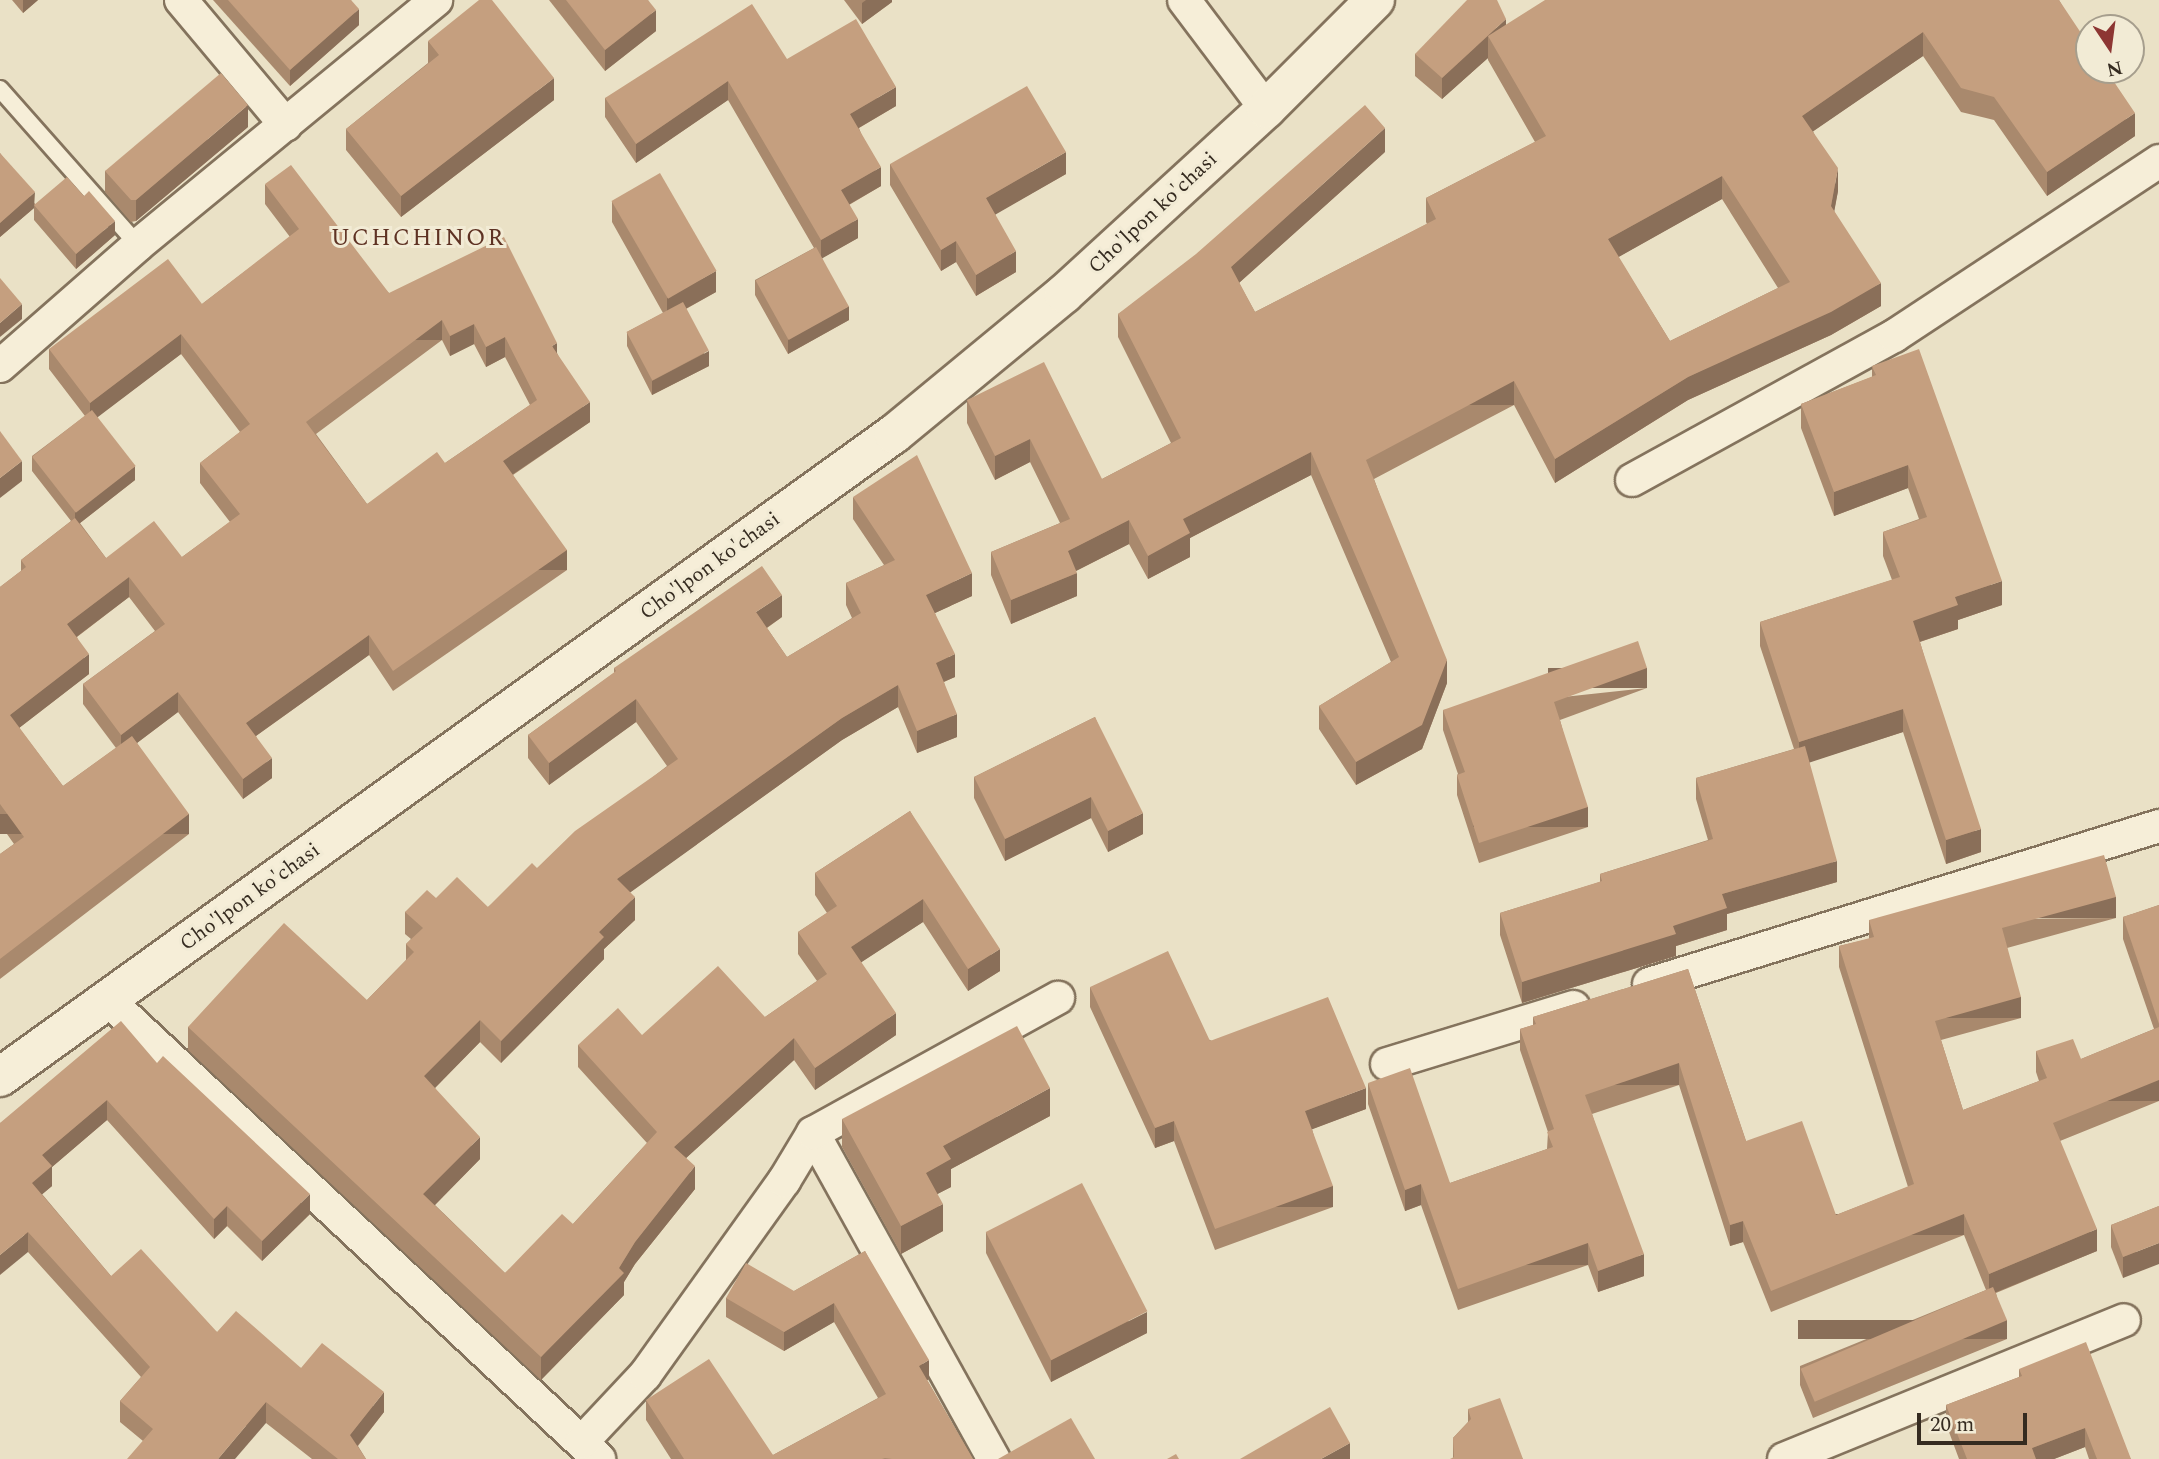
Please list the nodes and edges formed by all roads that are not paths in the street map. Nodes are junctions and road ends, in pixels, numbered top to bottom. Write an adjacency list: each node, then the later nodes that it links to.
1 (181, 0): 7 (street)
2 (436, 0): 7 (street)
3 (1184, 0): 6 (street)
4 (1375, 0): 6 (main road, Cho'lpon ko'chasi)
5 (0, 89): 9 (lane)
6 (1266, 109): 14 (main road, Cho'lpon ko'chasi)
7 (286, 125): 9 (street)
8 (2159, 161): 11 (street)
9 (138, 245): 10 (street)
10 (0, 366)
11 (1632, 480)
12 (2159, 826): 15 (street)
13 (1058, 998): 17 (street)
14 (107, 999): 16 (main road, Cho'lpon ko'chasi); 19 (street)
15 (1387, 1064)
16 (0, 1077)
17 (813, 1133): 19 (street); 20 (street)
18 (2124, 1320): 21 (street)
19 (591, 1450)
20 (994, 1459)
21 (1784, 1459)

